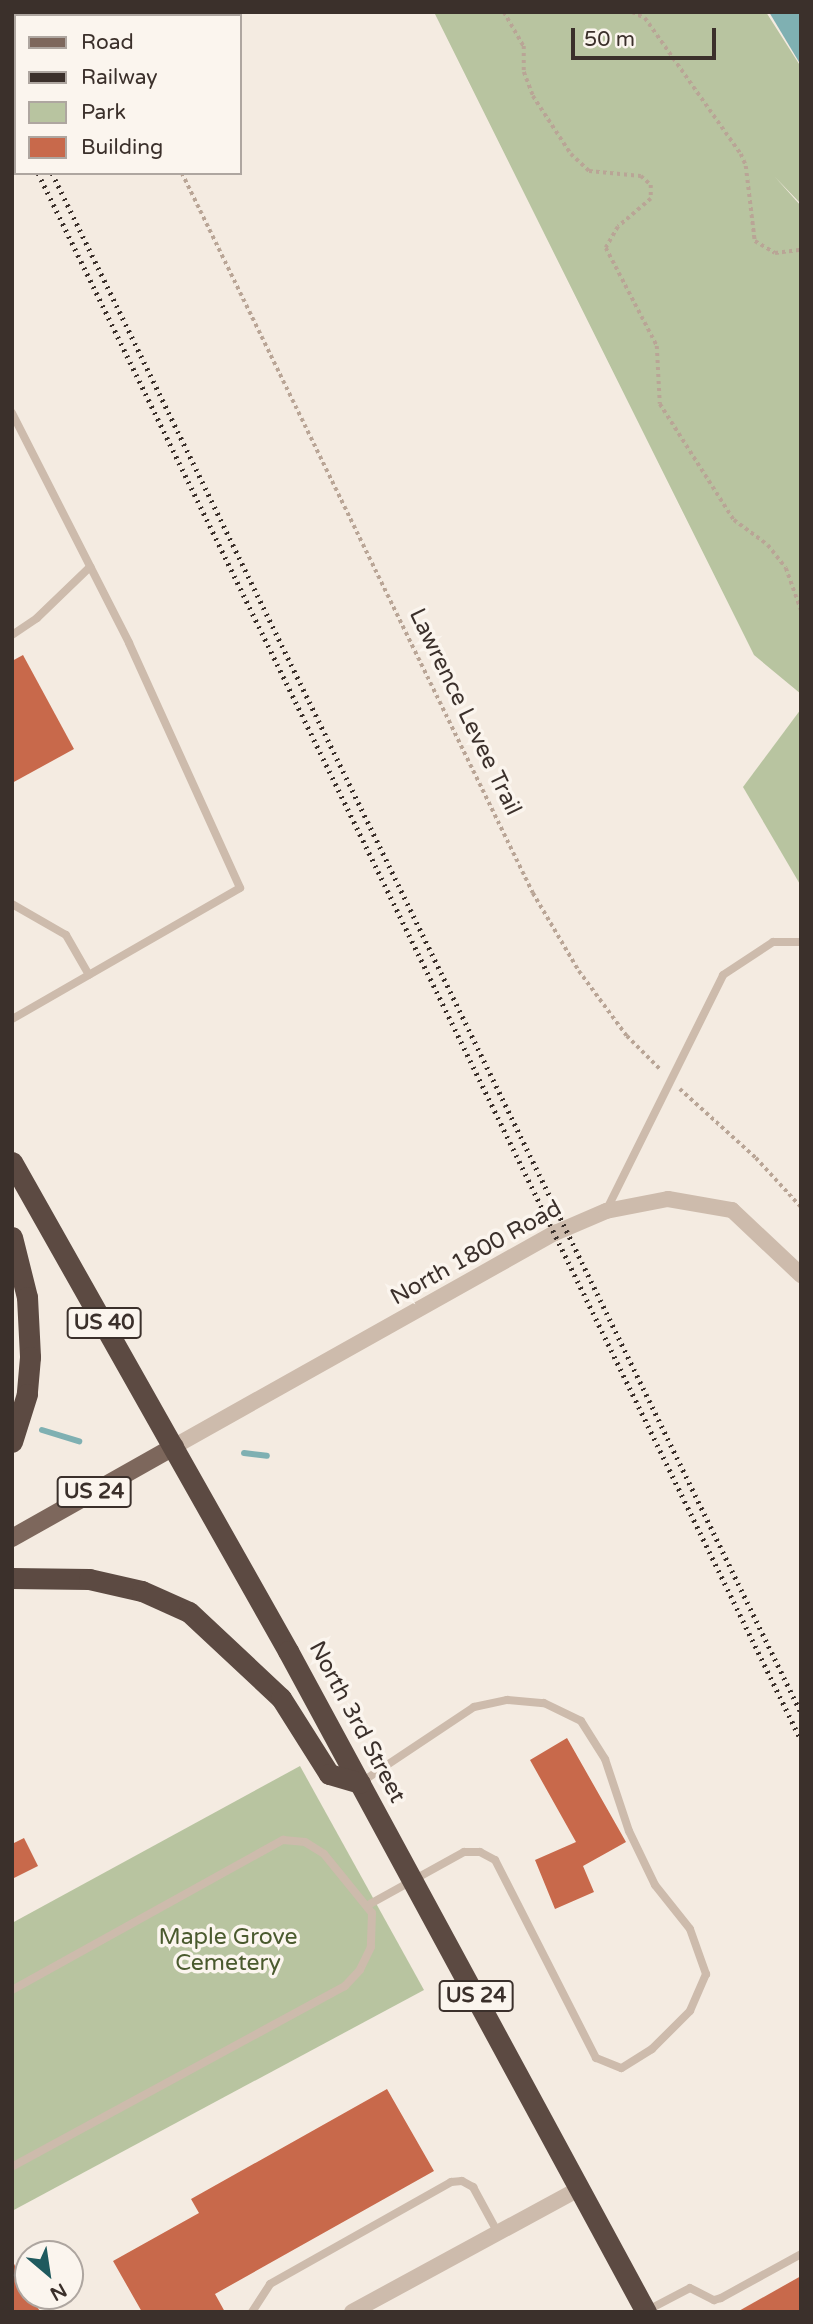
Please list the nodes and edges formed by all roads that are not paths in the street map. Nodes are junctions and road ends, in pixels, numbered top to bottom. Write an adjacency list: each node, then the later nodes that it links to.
1 (12, 413): 2 (lane)
2 (90, 567): 3 (lane); 6 (lane)
3 (12, 635)
4 (12, 904): 6 (lane)
5 (801, 942): 9 (lane)
6 (89, 975): 7 (lane)
7 (12, 1019)
8 (12, 1162): 13 (highway, North 3rd Street / US 40)
9 (606, 1211): 11 (street, North 1800 Road); 13 (street, North 1800 Road)
10 (12, 1237): 12 (highway)
11 (801, 1275)
12 (12, 1441)
13 (175, 1447): 14 (main road, US 24); 16 (highway, North 3rd Street / US 24)
14 (12, 1538)
15 (12, 1578): 16 (highway)
16 (359, 1783): 17 (highway, North 3rd Street / US 24); 17 (lane)
17 (412, 1879): 18 (lane); 21 (highway, North 3rd Street / US 24)
18 (368, 1905): 19 (lane); 20 (lane)
19 (12, 1990)
20 (12, 2167)
21 (580, 2188): 22 (street); 24 (highway, North 3rd Street / US 24)
22 (498, 2232): 25 (lane); 26 (street)
23 (801, 2254): 24 (lane)
24 (646, 2311)
25 (252, 2312)
26 (352, 2312)

